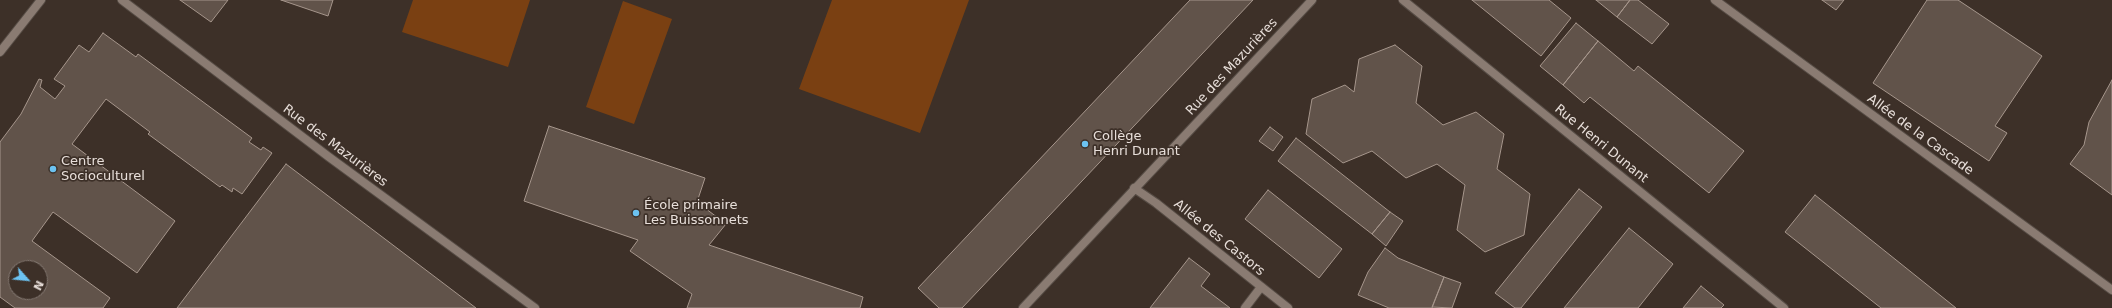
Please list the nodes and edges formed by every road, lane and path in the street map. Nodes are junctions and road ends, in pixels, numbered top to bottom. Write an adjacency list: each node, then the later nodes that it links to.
1 (41, 0): 6 (street)
2 (122, 0): 10 (street, Rue des Mazurières)
3 (1312, 0): 7 (street, Rue des Mazurières)
4 (1403, 0): 14 (street, Rue Henri Dunant)
5 (1715, 0): 9 (street, Allée de la Cascade)
6 (0, 52)
7 (1134, 188): 8 (street, Allée des Castors); 11 (street, Rue des Mazurières)
8 (1261, 287): 12 (street); 13 (street, Allée des Castors)
9 (2112, 290)
10 (536, 308)
11 (1023, 308)
12 (1245, 308)
13 (1288, 308)
14 (1784, 308)

